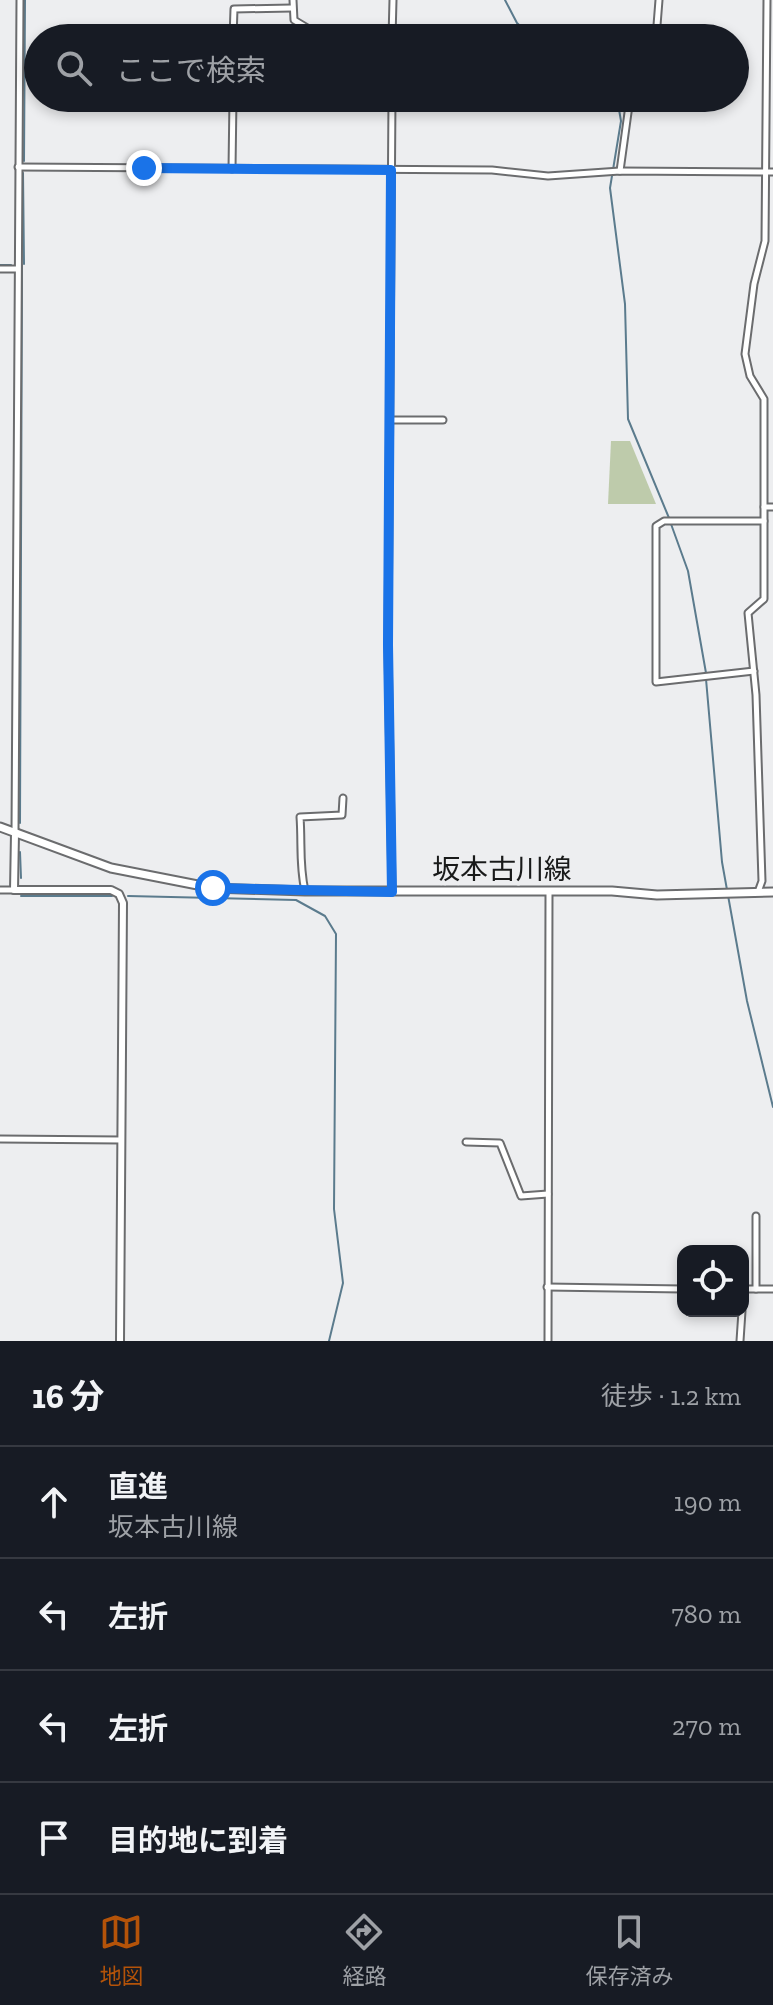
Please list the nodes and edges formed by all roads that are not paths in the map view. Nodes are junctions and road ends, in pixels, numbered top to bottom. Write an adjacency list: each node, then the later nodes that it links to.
1 (20, 0): 14 (street)
2 (293, 0): 6 (street)
3 (393, 0): 9 (street)
4 (659, 0): 10 (street)
5 (767, 0): 18 (street)
6 (292, 8): 7 (street); 8 (street)
7 (233, 24)
8 (299, 24)
9 (392, 24)
10 (657, 24)
11 (233, 112): 15 (street)
12 (392, 112): 16 (street)
13 (627, 112): 17 (street)
14 (18, 167): 15 (street); 20 (street)
15 (232, 169): 16 (street)
16 (391, 170): 17 (street); 21 (street)
17 (613, 172): 18 (street)
18 (770, 172): 23 (street)
19 (0, 269): 20 (street)
20 (17, 269): 29 (street)
21 (390, 420): 22 (street); 33 (street)
22 (443, 420)
23 (764, 507): 24 (street); 25 (street)
24 (773, 507)
25 (764, 521): 26 (street); 26 (street)
26 (754, 671): 35 (street)
27 (343, 798): 32 (street)
28 (0, 827): 29 (main road, 坂本古川線)
29 (15, 833): 31 (street); 32 (main road, 坂本古川線)
30 (0, 890): 31 (street)
31 (14, 890): 38 (street)
32 (305, 891): 33 (main road, 坂本古川線)
33 (392, 892): 34 (main road, 坂本古川線)
34 (549, 892): 35 (main road, 坂本古川線); 40 (street)
35 (758, 892): 36 (main road, 坂本古川線)
36 (773, 892)
37 (0, 1139): 38 (street)
38 (121, 1140): 48 (street)
39 (466, 1142): 40 (street)
40 (548, 1194): 42 (street)
41 (756, 1216): 44 (street)
42 (547, 1287): 43 (street); 49 (street)
43 (677, 1289)
44 (756, 1289): 45 (street); 46 (street)
45 (773, 1289)
46 (749, 1290)
47 (742, 1317): 50 (street)
48 (120, 1341)
49 (548, 1341)
50 (740, 1341)

